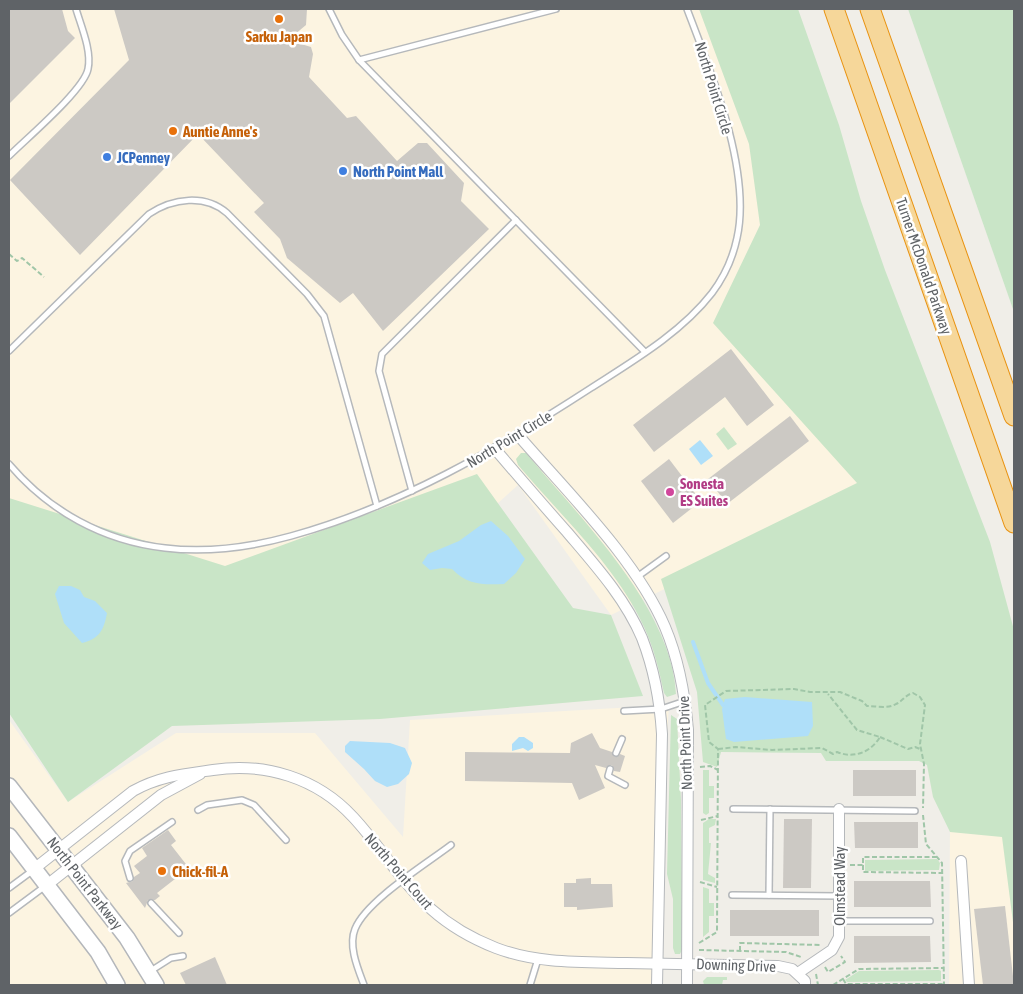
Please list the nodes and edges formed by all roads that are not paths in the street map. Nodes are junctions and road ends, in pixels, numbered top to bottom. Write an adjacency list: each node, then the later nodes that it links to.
1 (76, 9): 8 (lane)
2 (330, 9): 7 (lane)
3 (556, 9): 7 (lane)
4 (687, 9): 11 (lane, North Point Circle)
5 (834, 9): 18 (highway, Turner McDonald Parkway)
6 (870, 9): 12 (highway)
7 (360, 60): 9 (lane)
8 (9, 156)
9 (516, 220): 11 (lane); 16 (lane)
10 (9, 351): 17 (lane)
11 (645, 352): 13 (lane, North Point Circle)
12 (1014, 416)
13 (518, 435): 14 (lane, North Point Circle); 20 (street, North Point Drive)
14 (495, 449): 16 (lane, North Point Circle); 22 (street, North Point Drive)
15 (9, 464): 17 (lane, North Point Circle)
16 (412, 491): 17 (lane, North Point Circle)
17 (377, 506)
18 (1014, 523)
19 (666, 556): 20 (lane)
20 (637, 577): 21 (street, North Point Drive)
21 (686, 701): 22 (lane); 58 (street, North Point Drive)
22 (660, 709): 23 (lane); 57 (street, North Point Drive)
23 (624, 711)
24 (622, 739): 25 (lane)
25 (616, 753)
26 (610, 769): 28 (lane)
27 (210, 770): 39 (street, North Point Court); 41 (street, North Point Court); 44 (street, North Point Court)
28 (625, 785)
29 (9, 786): 39 (street, North Point Parkway)
30 (733, 808): 31 (lane)
31 (770, 809): 33 (lane); 47 (lane)
32 (198, 810): 37 (lane)
33 (839, 810): 34 (lane); 49 (street, Olmstead Way)
34 (914, 811)
35 (172, 822): 43 (lane)
36 (9, 836): 42 (street, North Point Parkway)
37 (286, 840)
38 (451, 845): 44 (lane)
39 (59, 849): 41 (street, North Point Parkway); 42 (street, North Point Court)
40 (961, 861): 67 (street)
41 (71, 865): 45 (street, North Point Court); 60 (street, North Point Parkway)
42 (34, 869): 45 (street, North Point Parkway); 46 (lane)
43 (130, 878)
44 (404, 880): 56 (street, North Point Court); 62 (lane)
45 (47, 885): 51 (lane); 61 (street, North Point Parkway)
46 (9, 888)
47 (769, 895): 48 (lane); 49 (lane)
48 (732, 896)
49 (839, 896): 52 (street, Olmstead Way)
50 (151, 903): 54 (lane)
51 (9, 914)
52 (839, 921): 53 (lane); 59 (street, Olmstead Way)
53 (930, 921)
54 (179, 933)
55 (183, 956): 60 (lane)
56 (538, 959): 57 (street, North Point Court); 63 (lane)
57 (657, 964): 58 (street, North Point Court); 64 (street, North Point Drive)
58 (688, 964): 59 (street, Downing Drive); 65 (street, North Point Drive)
59 (798, 973): 66 (street, Downing Drive)
60 (152, 979)
61 (118, 985)
62 (364, 985)
63 (530, 985)
64 (657, 985)
65 (687, 985)
66 (805, 985)
67 (969, 985)

